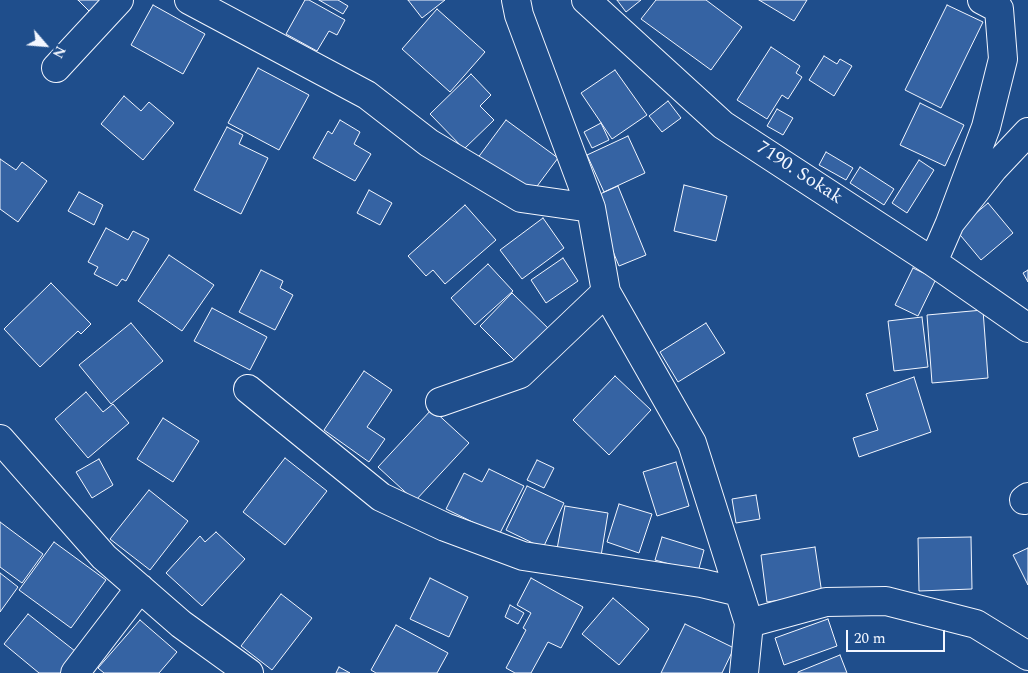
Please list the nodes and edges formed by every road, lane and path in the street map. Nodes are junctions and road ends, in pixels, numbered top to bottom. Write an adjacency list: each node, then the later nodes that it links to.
1 (119, 0): 6 (street)
2 (189, 0): 8 (street)
3 (516, 0): 8 (street)
4 (586, 0): 10 (street, 7190. Sokak)
5 (982, 0): 9 (street)
6 (56, 68)
7 (1028, 132): 9 (street)
8 (591, 208): 11 (street)
9 (950, 223): 10 (street)
10 (933, 262): 12 (street, 7190. Sokak)
11 (606, 292): 14 (street); 17 (street)
12 (1028, 328)
13 (248, 389): 17 (street)
14 (440, 402)
15 (0, 439): 16 (street)
16 (140, 588): 20 (street); 21 (street)
17 (739, 592): 18 (street)
18 (749, 623): 19 (street); 22 (street)
19 (1028, 656)
20 (75, 673)
21 (249, 673)
22 (744, 673)

